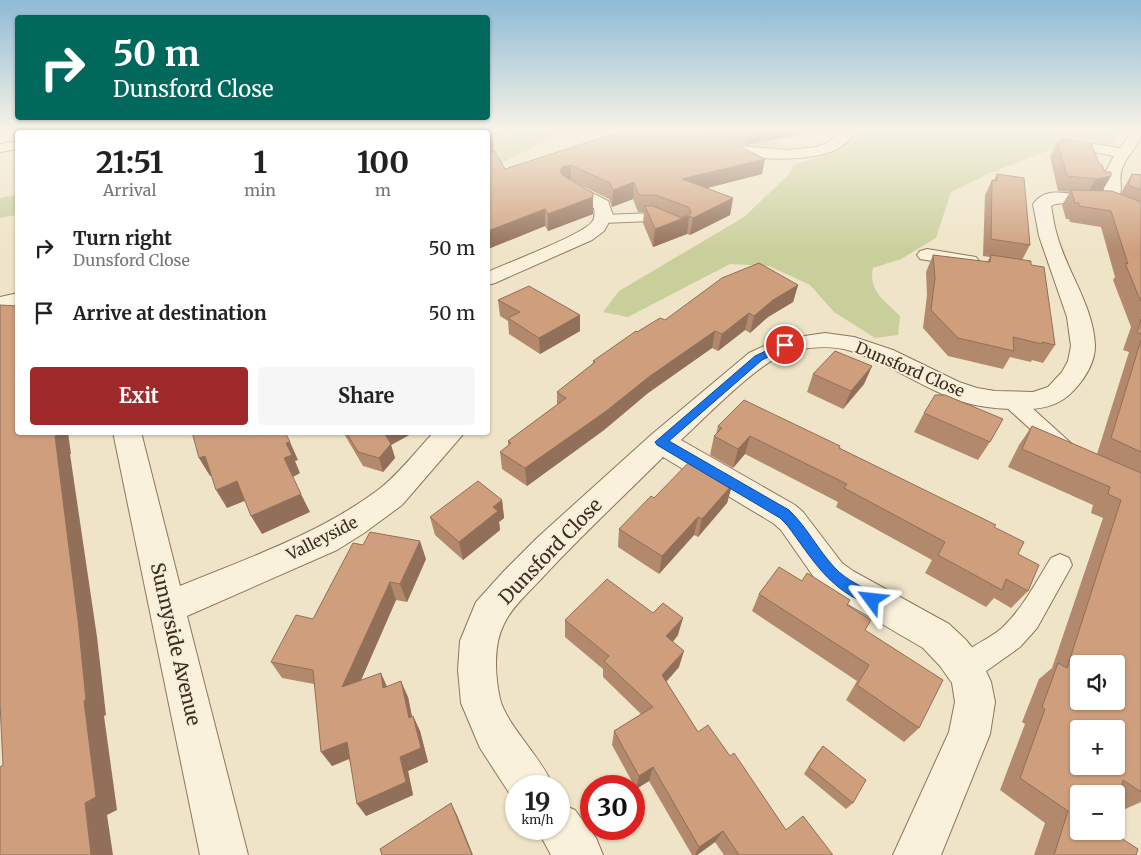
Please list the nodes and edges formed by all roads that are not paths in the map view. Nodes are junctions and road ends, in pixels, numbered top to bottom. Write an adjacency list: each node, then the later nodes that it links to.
1 (1114, 171): 10 (street, Dunsford Close)
2 (570, 188): 3 (street)
3 (603, 219): 4 (lane); 7 (street)
4 (680, 229)
5 (927, 255): 6 (street)
6 (988, 264)
7 (490, 278)
8 (15, 300): 9 (street)
9 (0, 304)
10 (1014, 402): 13 (street, Dunsford Close); 14 (lane)
11 (128, 435): 16 (street, Sunnyside Avenue)
12 (448, 435): 16 (street, Valleyside)
13 (661, 442): 17 (street); 18 (street, Dunsford Close)
14 (1086, 464)
15 (1060, 565): 17 (lane)
16 (168, 608): 20 (street, Sunnyside Avenue)
17 (965, 669): 22 (street)
18 (524, 775)
19 (569, 840): 21 (street)
20 (224, 855)
21 (579, 855)
22 (917, 855)

